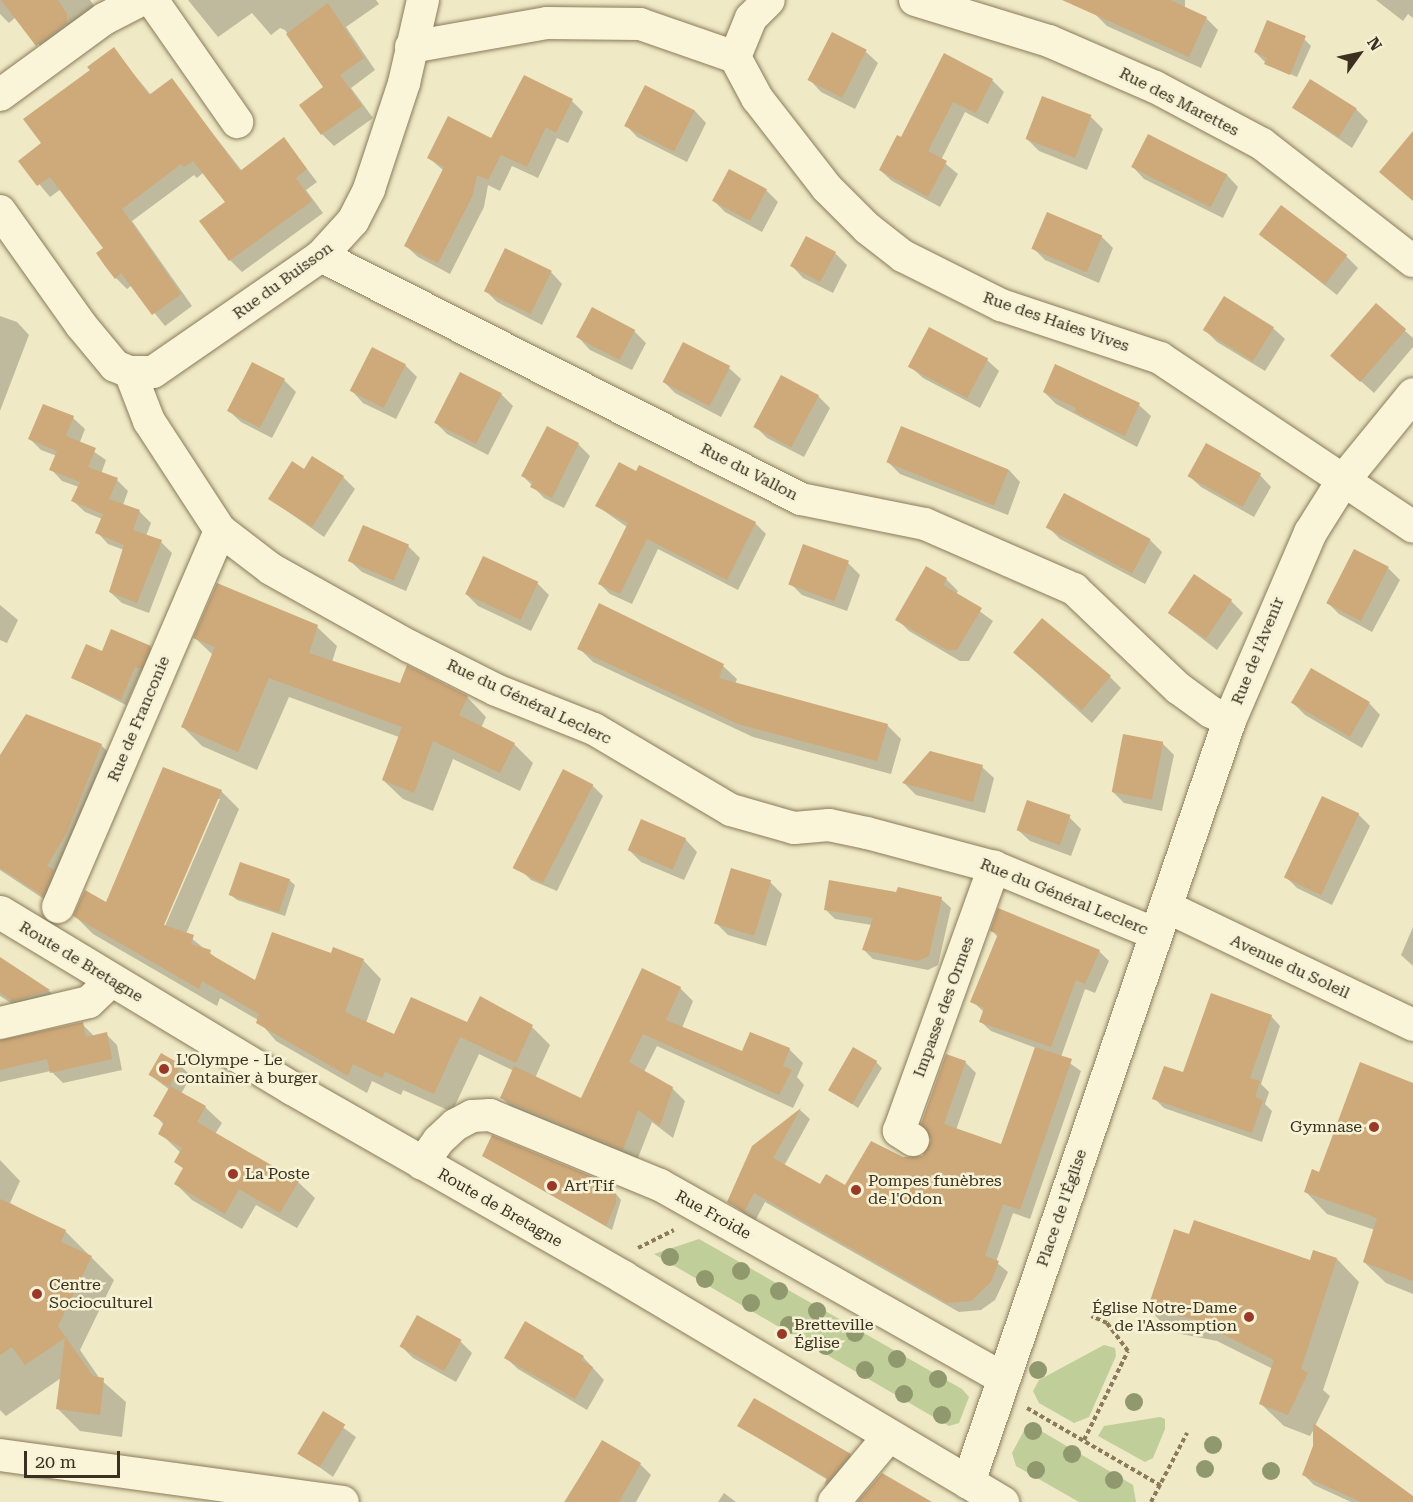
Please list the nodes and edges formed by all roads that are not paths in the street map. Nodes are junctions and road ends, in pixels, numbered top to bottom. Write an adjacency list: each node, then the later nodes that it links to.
1 (423, 0): 5 (street, Rue du Buisson)
2 (769, 0): 6 (street)
3 (915, 0): 11 (street, Rue des Marettes)
4 (138, 2): 7 (street); 8 (street)
5 (411, 47): 6 (street); 10 (street, Rue du Buisson)
6 (735, 57): 14 (street, Rue des Haies Vives)
7 (0, 95)
8 (237, 122)
9 (0, 211): 12 (street)
10 (321, 256): 12 (street, Rue du Buisson); 17 (street, Rue du Vallon)
11 (1413, 261)
12 (130, 372): 16 (street, Rue du Général Leclerc)
13 (1413, 394): 14 (main road, Rue de l'Avenir)
14 (1342, 481): 15 (street, Rue des Haies Vives); 17 (main road, Rue de l'Avenir)
15 (1413, 527)
16 (220, 530): 18 (street, Rue du Général Leclerc); 19 (street, Rue de Franconie)
17 (1229, 720): 21 (main road, Rue de l'Avenir)
18 (994, 867): 21 (street, Rue du Général Leclerc); 25 (street, Impasse des Ormes)
19 (58, 907)
20 (0, 912): 22 (main road, Route de Bretagne)
21 (1161, 921): 24 (street, Avenue du Soleil); 27 (main road, Place de l'Église)
22 (111, 981): 23 (street); 26 (main road, Route de Bretagne)
23 (0, 1023)
24 (1413, 1025)
25 (913, 1140)
26 (422, 1164): 27 (street, Rue Froide); 28 (main road, Route de Bretagne)
27 (1012, 1392): 30 (main road, Place de l'Église)
28 (889, 1436): 30 (main road, Route de Bretagne); 32 (street)
29 (0, 1455): 31 (street)
30 (968, 1482): 33 (main road, Route de Bretagne)
31 (343, 1502)
32 (834, 1502)
33 (1002, 1502)

